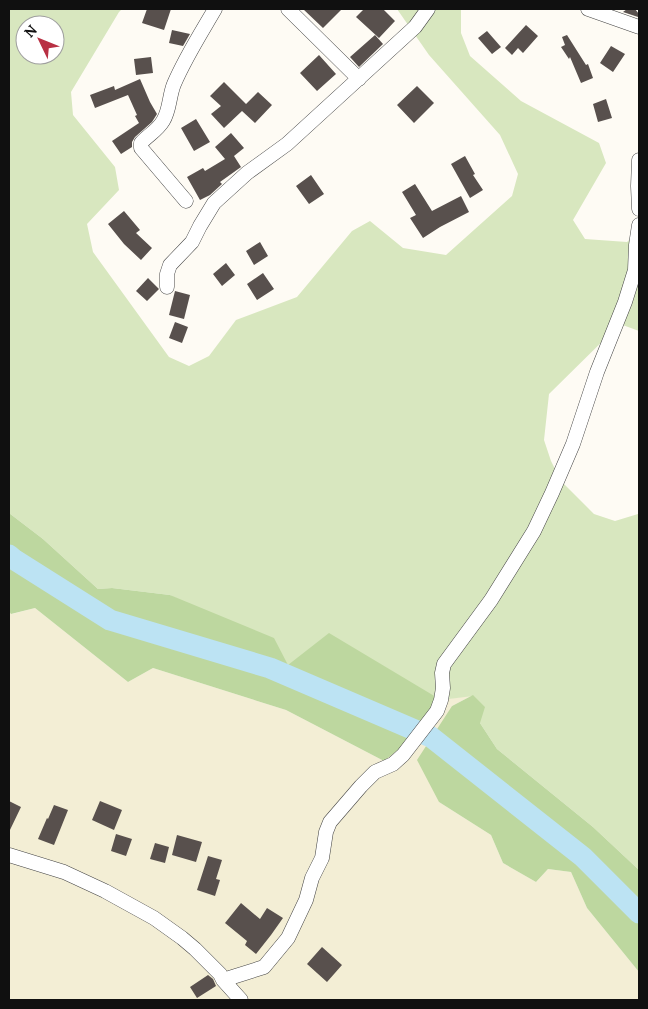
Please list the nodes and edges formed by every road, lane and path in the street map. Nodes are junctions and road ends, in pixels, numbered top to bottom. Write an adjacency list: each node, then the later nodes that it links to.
1 (215, 9): 8 (street)
2 (288, 9): 6 (street)
3 (428, 9): 6 (street)
4 (588, 9): 5 (street)
5 (639, 27)
6 (359, 79): 11 (street)
7 (639, 160): 9 (street)
8 (186, 201)
9 (639, 209)
10 (639, 225): 13 (street)
11 (167, 286)
12 (9, 855): 13 (street)
13 (223, 980): 14 (street)
14 (241, 1000)

